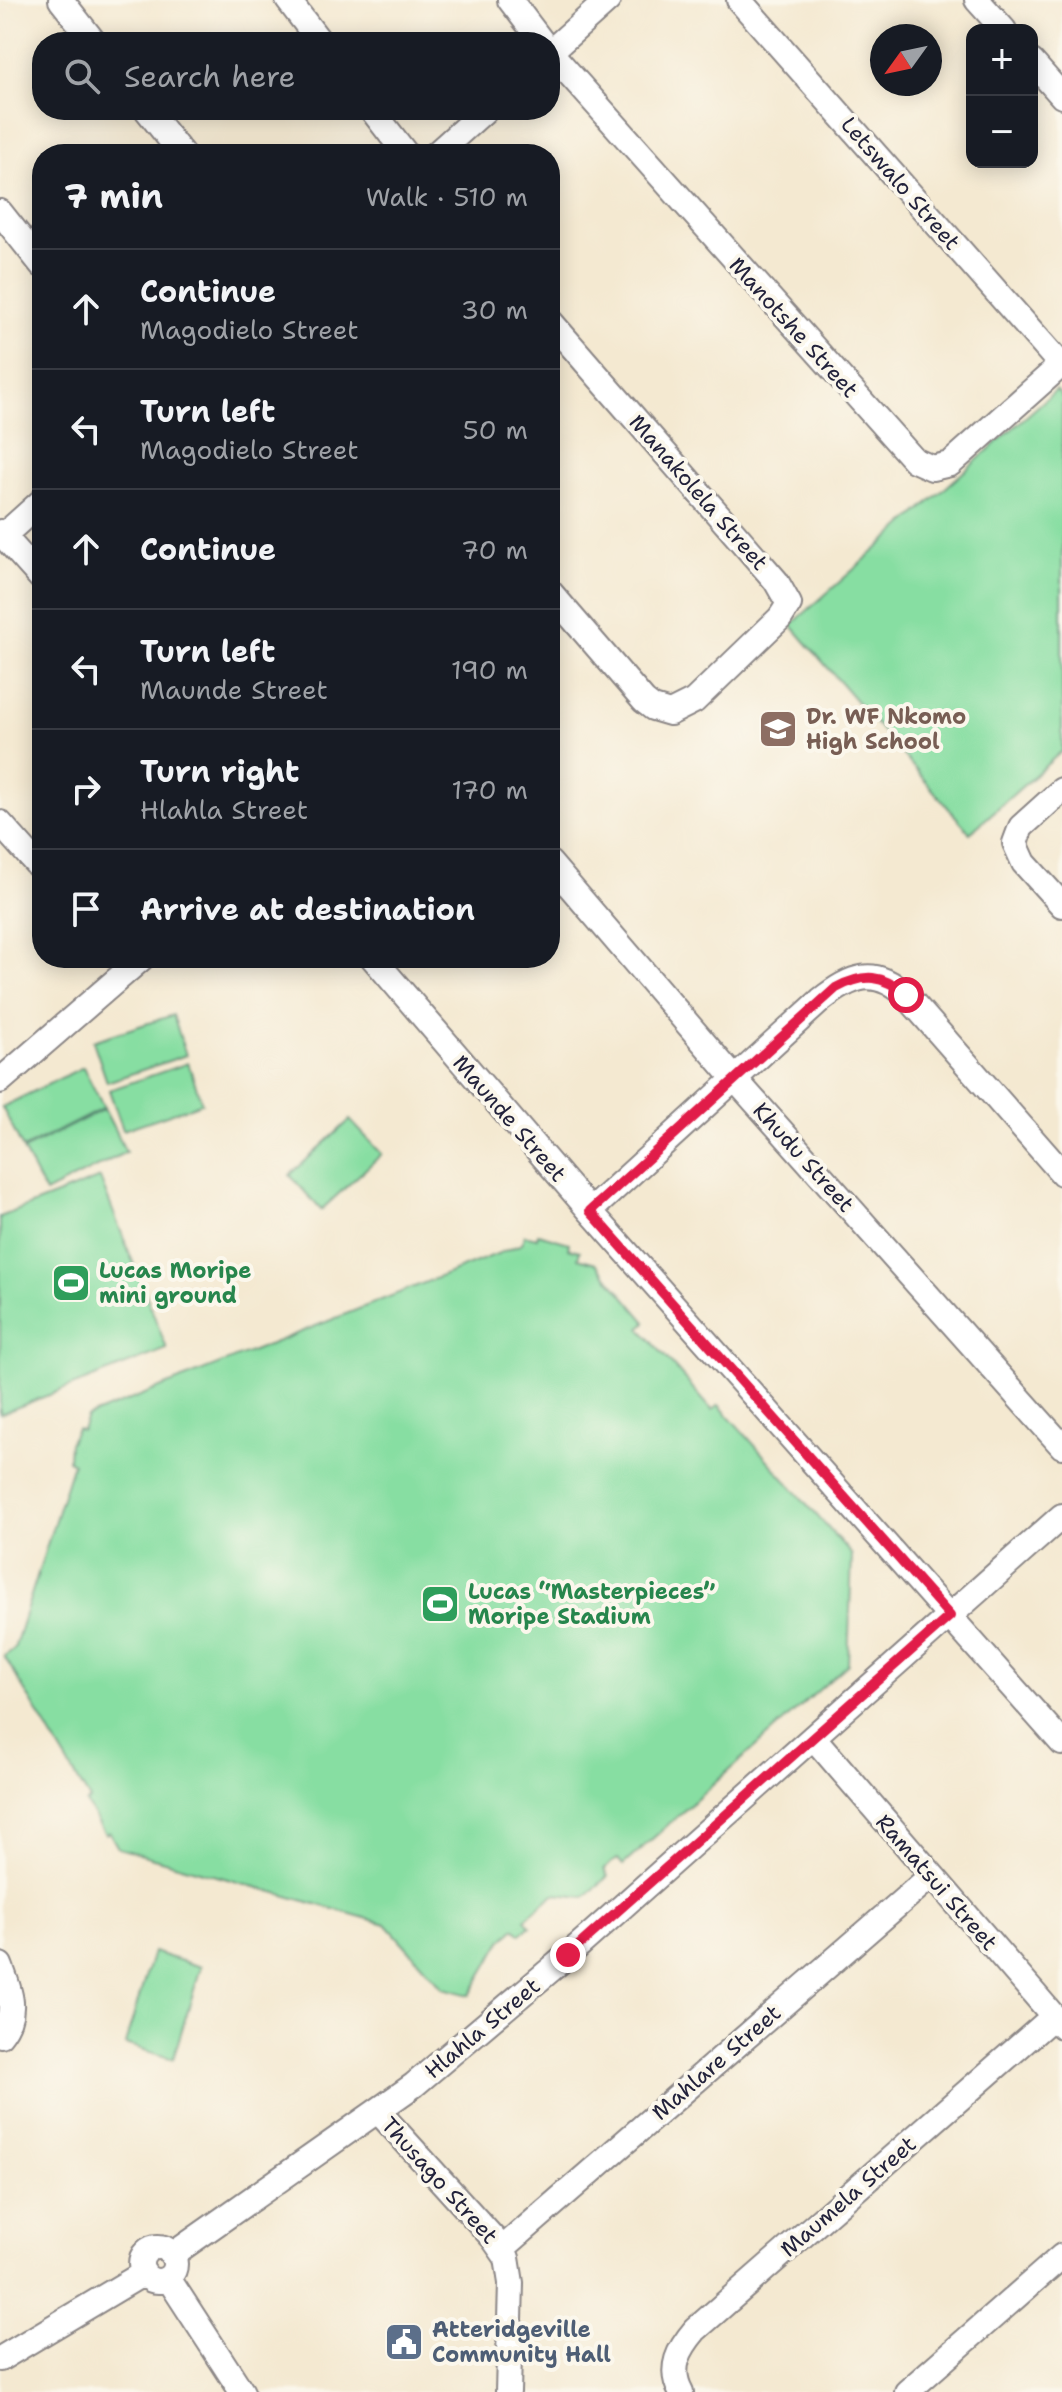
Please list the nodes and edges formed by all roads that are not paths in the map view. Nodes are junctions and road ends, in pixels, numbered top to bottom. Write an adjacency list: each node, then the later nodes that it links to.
1 (61, 0): 8 (street)
2 (288, 0): 9 (street)
3 (510, 0): 10 (street)
4 (608, 0): 11 (street)
5 (739, 0): 24 (street, Letswalo Street)
6 (977, 0): 7 (street)
7 (999, 24)
8 (86, 32)
9 (312, 32)
10 (534, 32)
11 (560, 43)
12 (560, 63): 24 (street, Manotshe Street)
13 (1038, 69): 14 (street)
14 (1062, 96)
15 (155, 120): 18 (street)
16 (380, 120): 19 (street)
17 (474, 120): 20 (street)
18 (174, 144)
19 (398, 144)
20 (447, 144)
21 (0, 212): 22 (street)
22 (32, 252)
23 (560, 333): 28 (street, Manakolela Street)
24 (1062, 365)
25 (32, 509): 26 (street)
26 (2, 534): 27 (street)
27 (32, 568)
28 (560, 603)
29 (1062, 790): 33 (street)
30 (0, 823): 31 (street)
31 (32, 859)
32 (560, 875): 36 (street, Khudu Street)
33 (1062, 905)
34 (123, 968): 37 (street)
35 (382, 968): 39 (street, Maunde Street)
36 (734, 1078): 38 (street); 39 (street); 40 (street, Khudu Street)
37 (0, 1081)
38 (1062, 1173)
39 (590, 1211): 42 (street, Maunde Street)
40 (1062, 1446)
41 (1062, 1516): 42 (street, Hlahla Street)
42 (950, 1616): 43 (street, Hlahla Street); 44 (street, Maunde Street)
43 (813, 1737): 45 (street, Ramatsui Street); 49 (street, Hlahla Street)
44 (1062, 1743)
45 (931, 1876): 47 (street, Ramatsui Street); 50 (street, Mahlare Street)
46 (0, 1965): 48 (street)
47 (1058, 2021): 56 (street, Maumela Street)
48 (0, 2035)
49 (378, 2111): 50 (street, Thusago Street); 52 (street, Hlahla Street)
50 (502, 2249): 55 (street, Thusago Street)
51 (1062, 2256): 57 (street)
52 (170, 2266): 53 (street); 54 (street)
53 (0, 2359)
54 (242, 2392)
55 (508, 2392)
56 (681, 2392)
57 (907, 2392)

